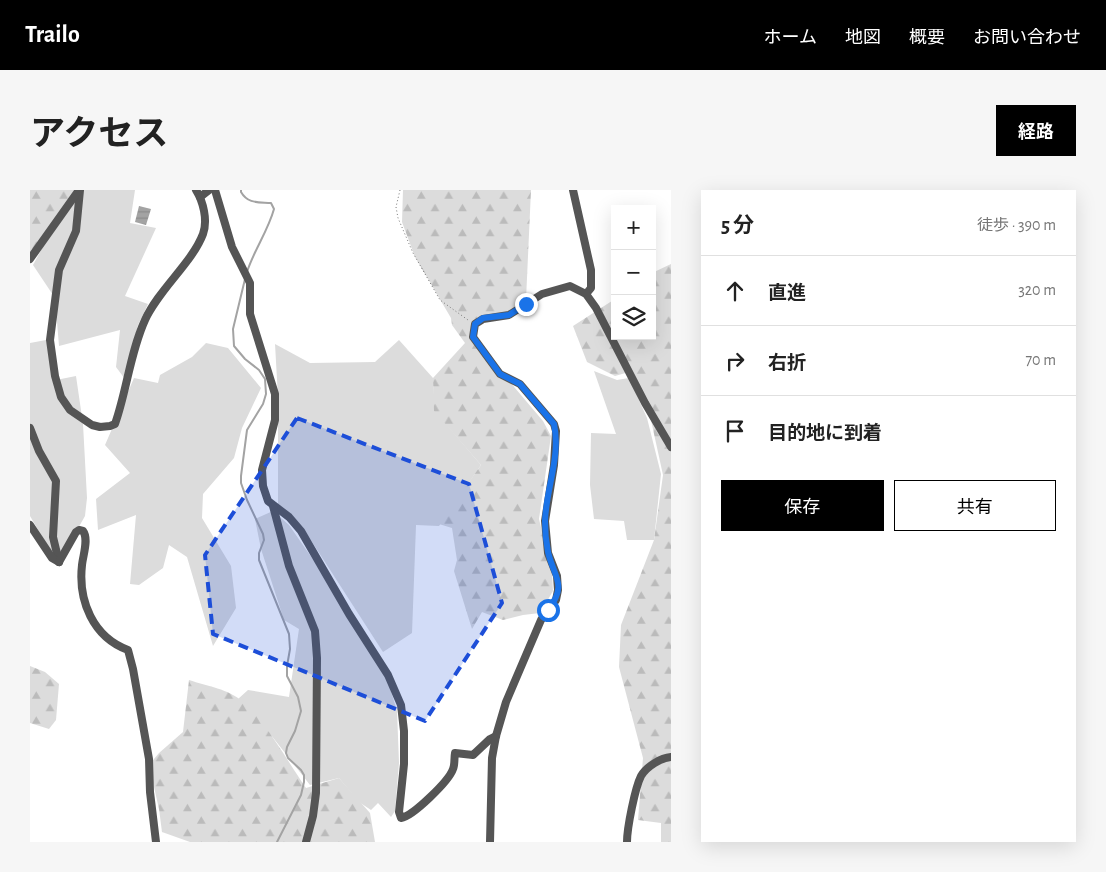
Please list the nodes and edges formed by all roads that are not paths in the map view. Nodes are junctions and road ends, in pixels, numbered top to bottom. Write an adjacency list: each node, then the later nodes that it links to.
1 (80, 190): 5 (street); 6 (street)
2 (209, 190): 5 (street)
3 (215, 190): 10 (street)
4 (573, 190): 7 (street)
5 (198, 193)
6 (30, 259)
7 (586, 294): 9 (street); 13 (street)
8 (30, 428): 12 (street)
9 (671, 447)
10 (273, 506): 13 (street); 16 (street)
11 (30, 525): 12 (street)
12 (59, 562): 15 (street)
13 (496, 736): 17 (street)
14 (671, 757): 18 (street)
15 (156, 842)
16 (306, 842)
17 (490, 842)
18 (627, 842)

